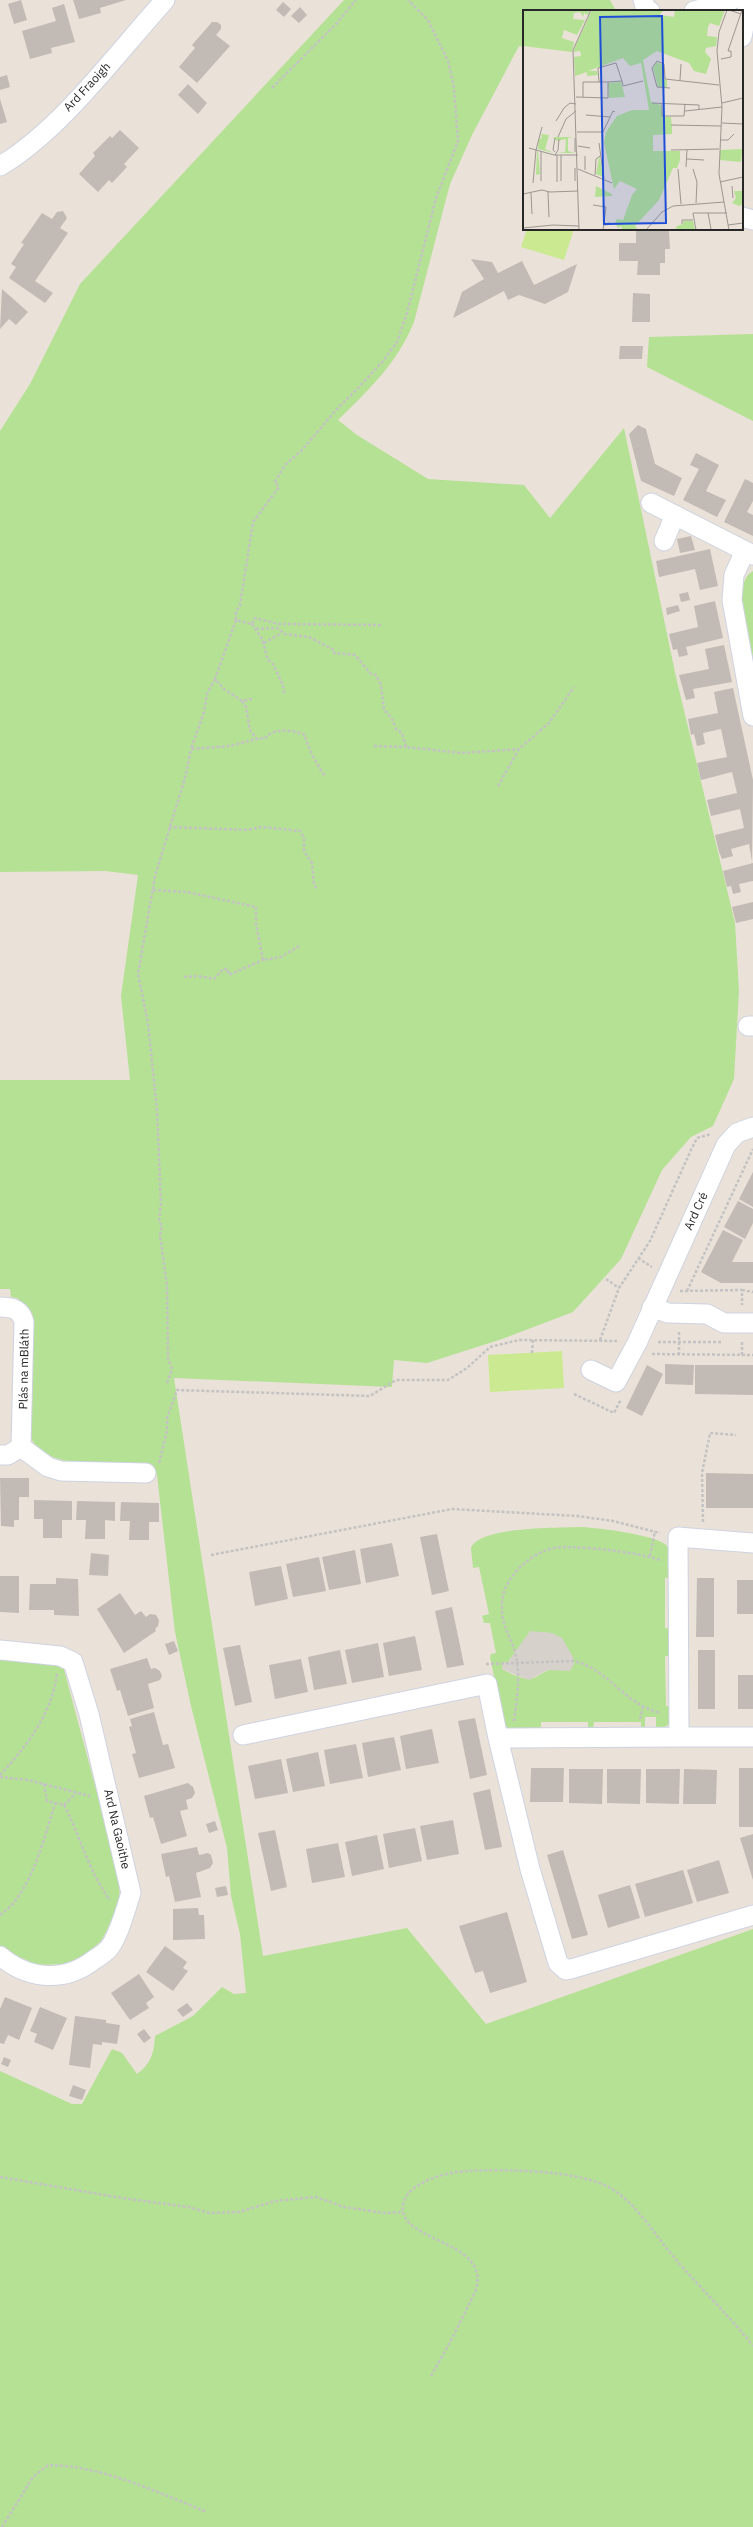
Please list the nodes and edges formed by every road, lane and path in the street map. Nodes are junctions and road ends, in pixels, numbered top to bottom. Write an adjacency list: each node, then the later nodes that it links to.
1 (165, 0): 11 (street, Ard Fraoigh)
2 (356, 0): 10 (path)
3 (408, 0): 18 (path)
4 (643, 0): 8 (street)
5 (732, 0): 7 (street)
6 (749, 0): 9 (street)
7 (703, 5)
8 (648, 10)
9 (743, 32)
10 (272, 88)
11 (0, 166)
12 (743, 217): 13 (street)
13 (753, 220)
14 (651, 503): 15 (street)
15 (675, 514): 16 (street); 17 (street)
16 (664, 541)
17 (749, 553): 29 (street)
18 (236, 620): 19 (path); 24 (path)
19 (252, 624): 20 (path); 21 (path)
20 (381, 625)
21 (256, 629): 22 (path); 23 (path)
22 (282, 633): 23 (path); 32 (path)
23 (264, 643): 26 (path)
24 (215, 679): 28 (path); 33 (path)
25 (574, 687): 34 (path)
26 (284, 693)
27 (252, 699): 28 (path)
28 (242, 701): 30 (path)
29 (753, 716)
30 (256, 738): 33 (path); 35 (path)
31 (374, 746): 32 (path)
32 (406, 747): 34 (path)
33 (191, 749): 37 (path)
34 (519, 749): 36 (path)
35 (326, 776)
36 (498, 786)
37 (169, 827): 38 (path); 39 (path)
38 (153, 890): 41 (path); 63 (path)
39 (317, 890)
40 (301, 945): 41 (path)
41 (263, 960): 42 (path)
42 (184, 977)
43 (753, 1126): 52 (street, Ard Cré)
44 (716, 1130): 47 (path)
45 (753, 1149): 49 (path)
46 (606, 1279): 47 (path)
47 (619, 1288): 55 (path)
48 (742, 1290): 50 (path)
49 (686, 1291)
50 (753, 1292)
51 (0, 1307): 65 (street, Plás na mBláth)
52 (652, 1307): 53 (street); 59 (street, Ard Cré)
53 (753, 1323)
54 (533, 1339): 55 (path); 60 (path); 67 (path)
55 (600, 1340): 59 (path)
56 (726, 1342): 59 (path)
57 (734, 1342): 58 (path)
58 (742, 1343)
59 (633, 1349): 61 (path); 62 (street, Ard Cré)
60 (532, 1353)
61 (753, 1355)
62 (591, 1370)
63 (167, 1384)
64 (736, 1435): 70 (path)
65 (21, 1447): 66 (street); 67 (street)
66 (0, 1455)
67 (146, 1473)
68 (655, 1531): 69 (path); 72 (path); 73 (path)
69 (678, 1537): 70 (street); 74 (street)
70 (703, 1539): 71 (street)
71 (753, 1544)
72 (211, 1555)
73 (650, 1556): 74 (path); 77 (path)
74 (678, 1562): 79 (street)
75 (0, 1650): 76 (street)
76 (60, 1656): 84 (path); 87 (street, Ard Na Gaoithe)
77 (517, 1664): 78 (path); 79 (path); 83 (path)
78 (483, 1665)
79 (679, 1714): 81 (street)
80 (243, 1735): 83 (street)
81 (679, 1737): 82 (street); 83 (street)
82 (753, 1737)
83 (506, 1738): 91 (street)
84 (0, 1776): 85 (path)
85 (44, 1784): 86 (path); 88 (path)
86 (76, 1792): 87 (path); 89 (path)
87 (111, 1803): 92 (street, Ard Na Gaoithe)
88 (55, 1804): 89 (path); 90 (path)
89 (64, 1805): 92 (path)
90 (0, 1915)
91 (753, 1915)
92 (123, 1919): 93 (street, Ard Na Gaoithe)
93 (0, 1956)
94 (0, 2177): 95 (path)
95 (404, 2212): 96 (path); 97 (path)
96 (753, 2346)
97 (431, 2376)
98 (207, 2512): 99 (path)
99 (2, 2527)

